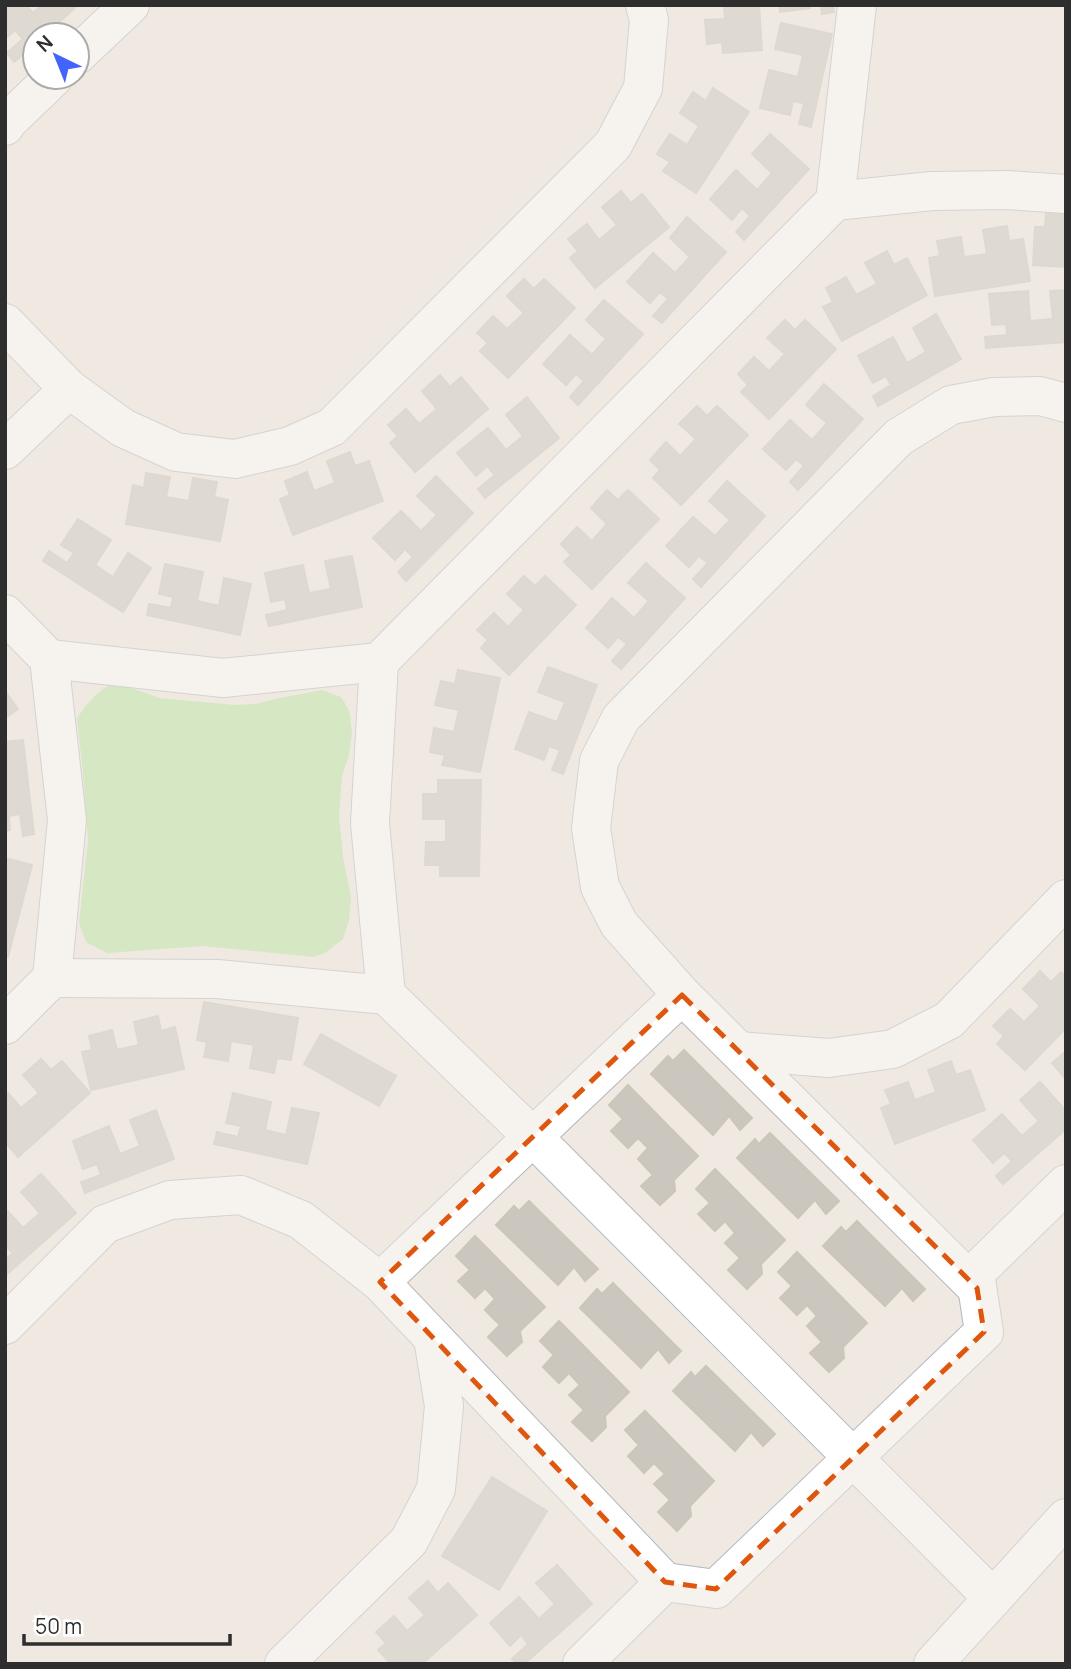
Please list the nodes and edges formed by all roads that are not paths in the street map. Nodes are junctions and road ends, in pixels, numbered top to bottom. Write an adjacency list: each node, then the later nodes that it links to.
1 (130, 5): 4 (street)
2 (645, 5): 10 (street)
3 (857, 5): 8 (street)
4 (91, 42)
5 (39, 91): 6 (street)
6 (5, 126)
7 (1066, 194): 8 (street)
8 (835, 201): 15 (street)
9 (5, 323): 10 (street)
10 (69, 389): 12 (street)
11 (1066, 403): 19 (street)
12 (5, 450)
13 (5, 614): 14 (street)
14 (50, 659): 15 (street); 17 (street)
15 (379, 662): 18 (street)
16 (1066, 898): 21 (street)
17 (52, 978): 18 (street); 20 (street)
18 (386, 995): 22 (street)
19 (682, 995): 21 (street); 22 (street)
20 (5, 1025)
21 (739, 1051): 25 (street)
22 (533, 1137): 24 (street); 28 (street)
23 (1066, 1184): 25 (street)
24 (380, 1282): 26 (street); 27 (street)
25 (977, 1288): 28 (street)
26 (5, 1325)
27 (433, 1338): 30 (street); 32 (street)
28 (853, 1457): 30 (street); 31 (street)
29 (1066, 1518): 31 (street)
30 (665, 1582): 33 (street)
31 (993, 1598): 34 (street)
32 (284, 1664)
33 (582, 1664)
34 (933, 1664)

